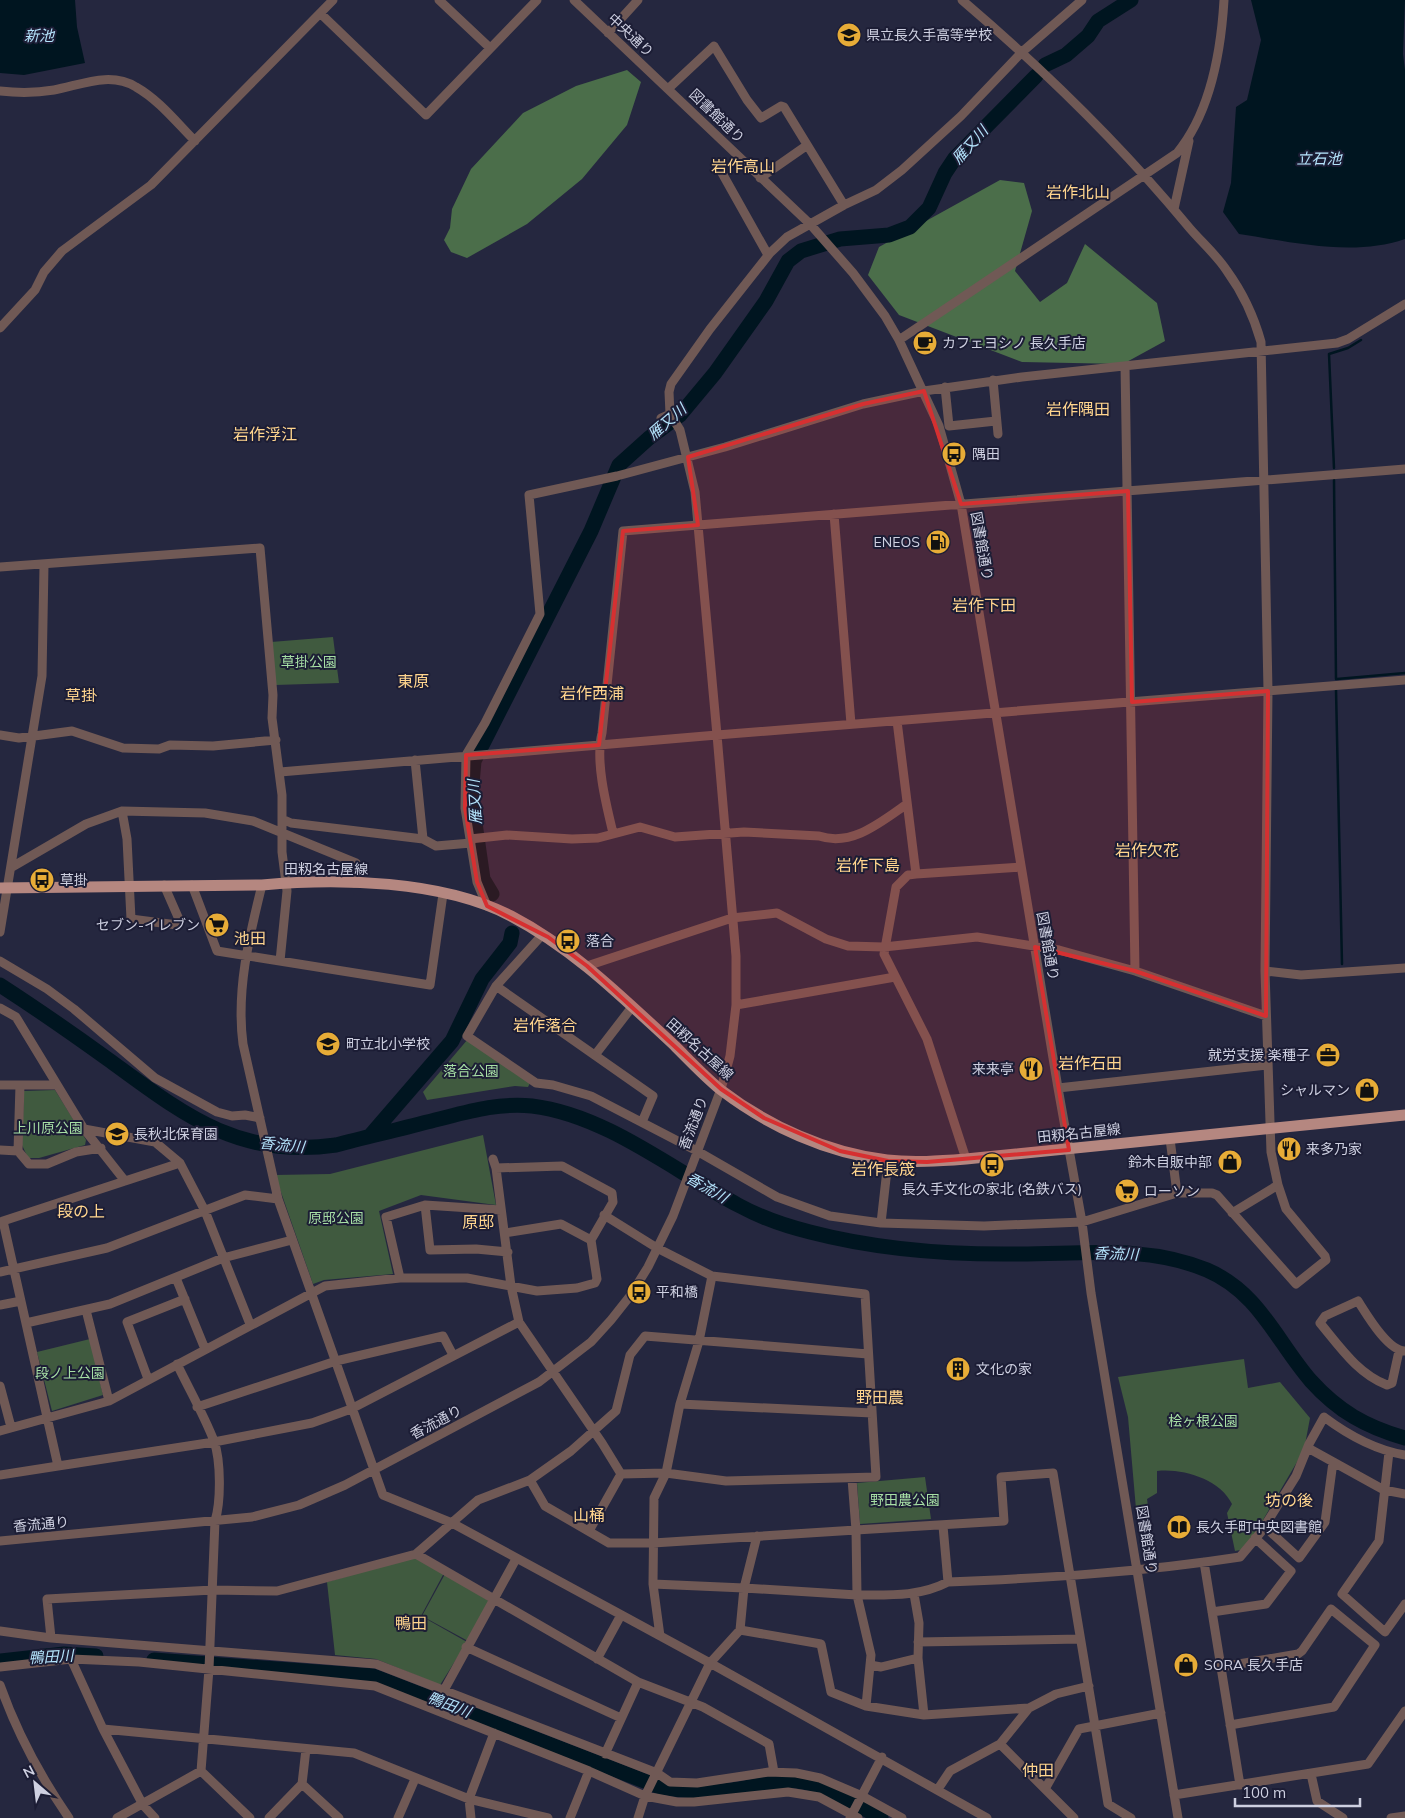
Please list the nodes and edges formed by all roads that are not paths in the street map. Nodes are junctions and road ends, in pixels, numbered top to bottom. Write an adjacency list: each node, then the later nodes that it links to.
1 (333, 0): 9 (street)
2 (440, 0): 11 (street)
3 (537, 0): 11 (street)
4 (574, 0): 10 (street, 中央通り)
5 (638, 0): 10 (street)
6 (962, 0): 12 (street)
7 (1082, 0): 12 (street)
8 (1224, 0): 16 (street)
9 (320, 13): 11 (street); 17 (street)
10 (608, 33): 13 (street, 中央通り)
11 (490, 48)
12 (1022, 52): 20 (street); 22 (street)
13 (647, 69): 14 (street, 図書館通り)
14 (669, 88): 18 (street); 21 (street, 図書館通り)
15 (0, 91): 17 (street)
16 (1190, 136): 20 (street); 23 (street)
17 (195, 141): 27 (street)
18 (806, 146): 21 (street); 22 (street)
19 (722, 173): 25 (street)
20 (1146, 175): 23 (street); 28 (street)
21 (760, 178): 24 (street, 図書館通り)
22 (844, 205): 24 (street)
23 (1174, 209): 29 (street)
24 (810, 224): 25 (street); 28 (street, 図書館通り)
25 (768, 255): 36 (street, 香流通り)
26 (1405, 304): 29 (street)
27 (0, 328)
28 (899, 340): 33 (street, 図書館通り)
29 (1262, 351): 30 (street); 38 (street)
30 (1125, 366): 31 (street); 39 (street)
31 (993, 380): 32 (street); 34 (street)
32 (945, 387): 33 (street); 34 (street)
33 (924, 391): 36 (street); 40 (street, 図書館通り)
34 (996, 421): 35 (street)
35 (998, 434)
36 (688, 457): 42 (street, 香流通り); 56 (street)
37 (1405, 468): 38 (street)
38 (1264, 480): 39 (street); 46 (street)
39 (1128, 492): 40 (street); 47 (street)
40 (961, 504): 41 (street); 48 (street, 図書館通り)
41 (834, 514): 42 (street); 50 (street)
42 (698, 525): 52 (street, 香流通り); 55 (street)
43 (44, 565): 44 (street); 53 (street); 54 (street)
44 (0, 568)
45 (1405, 680): 46 (street)
46 (1268, 691): 47 (street); 90 (street)
47 (1132, 702): 48 (street); 89 (street)
48 (997, 714): 49 (street); 68 (street, 図書館通り)
49 (897, 721): 50 (street); 59 (street)
50 (851, 724): 52 (street)
51 (0, 735): 53 (street)
52 (717, 735): 55 (street); 64 (street, 香流通り)
53 (31, 738): 54 (street); 67 (street)
54 (276, 740): 58 (street)
55 (599, 745): 56 (street); 63 (street)
56 (466, 755): 57 (street); 66 (street)
57 (415, 760): 58 (street); 65 (street)
58 (280, 772): 61 (street)
59 (907, 804): 64 (street); 69 (street)
60 (122, 810): 62 (street); 67 (street); 75 (street)
61 (282, 819): 62 (street); 65 (street)
62 (282, 833): 70 (street); 71 (street)
63 (613, 833): 64 (street); 66 (street)
64 (726, 833): 79 (street, 香流通り)
65 (423, 839): 66 (street)
66 (471, 840): 78 (street)
67 (12, 867): 76 (street)
68 (1021, 867): 69 (street); 83 (street, 図書館通り)
69 (916, 874): 82 (street)
70 (285, 883): 71 (main road, 田籾名古屋線); 74 (main road, 田籾名古屋線); 86 (street)
71 (354, 883): 77 (main road, 田籾名古屋線)
72 (164, 885): 73 (main road, 田籾名古屋線); 75 (main road, 田籾名古屋線); 75 (street)
73 (192, 885): 74 (main road, 田籾名古屋線); 84 (street)
74 (262, 885): 84 (street)
75 (128, 886): 76 (main road, 田籾名古屋線)
76 (4, 888): 80 (street)
77 (443, 894): 78 (main road, 田籾名古屋線); 86 (street)
78 (487, 906): 81 (main road, 田籾名古屋線)
79 (732, 918): 82 (street); 87 (street); 93 (street, 香流通り)
80 (0, 932)
81 (542, 934): 87 (main road, 田籾名古屋線); 92 (street)
82 (884, 947): 83 (street); 91 (street)
83 (1035, 947): 89 (street); 102 (street, 図書館通り)
84 (246, 957): 86 (street); 105 (street)
85 (0, 961): 105 (street)
86 (280, 962)
87 (587, 966): 94 (main road, 田籾名古屋線)
88 (1405, 968): 90 (street)
89 (1135, 971): 96 (street)
90 (1265, 971): 96 (street)
91 (895, 977): 93 (street); 116 (street)
92 (496, 986): 97 (street); 106 (street)
93 (736, 1006): 103 (street, 香流通り)
94 (632, 1007): 97 (street); 103 (main road, 田籾名古屋線)
95 (0, 1008): 99 (street)
96 (1266, 1016): 98 (street)
97 (595, 1055): 106 (street)
98 (1267, 1065): 102 (street); 108 (street)
99 (56, 1084): 101 (street); 107 (street)
100 (0, 1085): 101 (street)
101 (20, 1085): 113 (street)
102 (1058, 1088): 112 (street, 図書館通り)
103 (721, 1089): 114 (street, 香流通り); 117 (main road, 田籾名古屋線)
104 (1405, 1117): 108 (main road, 田籾名古屋線)
105 (261, 1122): 123 (street)
106 (642, 1122): 114 (street)
107 (84, 1129): 110 (street); 118 (street)
108 (1272, 1130): 109 (main road, 田籾名古屋線); 121 (street)
109 (1170, 1139): 112 (main road, 田籾名古屋線); 122 (street)
110 (101, 1148): 113 (street); 120 (street)
111 (0, 1150): 113 (street)
112 (1069, 1150): 116 (main road, 田籾名古屋線); 130 (street, 図書館通り)
113 (18, 1151)
114 (696, 1154): 131 (street); 135 (street, 香流通り)
115 (493, 1159): 119 (street)
116 (966, 1159): 117 (main road, 田籾名古屋線)
117 (888, 1161): 131 (street)
118 (180, 1163): 120 (street); 125 (street)
119 (496, 1168): 126 (street); 128 (street)
120 (125, 1180): 129 (street)
121 (1278, 1185): 127 (street); 127 (street)
122 (1177, 1194): 127 (street); 130 (street)
123 (278, 1199): 125 (street); 133 (street)
124 (425, 1205): 126 (street); 136 (street); 142 (street)
125 (205, 1210): 137 (street); 138 (street)
126 (501, 1210): 132 (street)
127 (1232, 1213)
128 (604, 1215): 134 (street); 135 (street)
129 (1, 1222): 138 (street)
130 (1082, 1222): 131 (street); 198 (street, 図書館通り)
131 (881, 1223)
132 (505, 1233): 134 (street); 136 (street)
133 (292, 1240): 137 (street); 144 (street)
134 (591, 1240): 143 (street)
135 (658, 1248): 140 (street); 159 (street, 香流通り)
136 (508, 1252): 143 (street)
137 (224, 1258): 141 (street); 151 (street)
138 (12, 1270): 139 (street); 146 (street)
139 (0, 1272)
140 (712, 1276): 152 (street); 155 (street)
141 (176, 1278): 145 (street); 148 (street)
142 (400, 1278): 143 (street); 144 (street)
143 (511, 1286): 149 (street)
144 (311, 1292): 151 (street); 157 (street)
145 (185, 1298): 153 (street); 160 (street)
146 (21, 1301): 147 (street); 150 (street)
147 (0, 1305)
148 (86, 1310): 150 (street); 162 (street)
149 (519, 1322): 156 (street); 159 (street)
150 (26, 1323): 167 (street)
151 (250, 1324): 153 (street)
152 (698, 1341): 155 (street); 163 (street); 169 (street)
153 (205, 1349): 158 (street)
154 (1402, 1351): 154 (street)
155 (868, 1354): 166 (street)
156 (453, 1355): 157 (street); 165 (street)
157 (336, 1361): 164 (street); 165 (street)
158 (177, 1364): 160 (street); 164 (street)
159 (552, 1373): 169 (street); 177 (street, 香流通り)
160 (148, 1379): 162 (street)
161 (0, 1386): 168 (street)
162 (109, 1400): 167 (street)
163 (680, 1404): 166 (street); 178 (street)
164 (197, 1407): 171 (street)
165 (351, 1409): 171 (street); 177 (street)
166 (872, 1413): 181 (street)
167 (47, 1418): 168 (street); 176 (street)
168 (11, 1428): 170 (street)
169 (593, 1430): 179 (street); 182 (street)
170 (0, 1431)
171 (214, 1442): 176 (street); 185 (street)
172 (1308, 1448): 173 (street); 175 (street); 188 (street)
173 (1389, 1452): 174 (street); 183 (street)
174 (1405, 1455)
175 (1333, 1462): 183 (street); 188 (street)
176 (58, 1466): 180 (street)
177 (373, 1471): 185 (street, 香流通り); 186 (street)
178 (666, 1473): 179 (street); 181 (street); 194 (street)
179 (621, 1474): 190 (street)
180 (0, 1475)
181 (852, 1478): 189 (street)
182 (530, 1480): 186 (street); 190 (street)
183 (1384, 1490): 184 (street); 207 (street)
184 (1405, 1494)
185 (215, 1521): 193 (street, 香流通り); 203 (street)
186 (452, 1523): 195 (street); 196 (street)
187 (943, 1526): 189 (street); 199 (street); 200 (street)
188 (1264, 1526): 192 (street)
189 (856, 1530): 191 (street); 205 (street)
190 (589, 1531): 194 (street)
191 (758, 1536): 194 (street); 202 (street)
192 (1255, 1538): 197 (street); 208 (street)
193 (0, 1541)
194 (653, 1543): 201 (street)
195 (416, 1554): 203 (street); 206 (street)
196 (516, 1559): 206 (street); 209 (street)
197 (1204, 1562): 198 (street); 208 (street)
198 (1138, 1571): 199 (street); 234 (street, 図書館通り)
199 (1070, 1577): 200 (street); 214 (street)
200 (948, 1582): 204 (street)
201 (653, 1584): 202 (street); 212 (street)
202 (744, 1588): 205 (street); 211 (street)
203 (213, 1590): 213 (street); 217 (street)
204 (914, 1594): 205 (street); 215 (street)
205 (857, 1596): 222 (street)
206 (493, 1600): 216 (street); 220 (street)
207 (1405, 1604)
208 (1212, 1612): 224 (street)
209 (621, 1615): 212 (street); 220 (street)
210 (0, 1630): 213 (street)
211 (740, 1630): 221 (street); 231 (street)
212 (660, 1636): 221 (street)
213 (51, 1638): 217 (street)
214 (1080, 1638): 215 (street); 228 (street)
215 (918, 1642): 219 (street)
216 (466, 1648): 229 (street); 236 (street)
217 (210, 1651): 225 (street); 229 (street)
218 (71, 1658): 223 (street); 225 (street); 239 (street)
219 (918, 1658): 222 (street); 235 (street)
220 (597, 1659): 226 (street)
221 (710, 1663): 230 (street); 245 (street)
222 (870, 1665): 231 (street)
223 (0, 1667)
224 (1221, 1667): 237 (street); 237 (street)
225 (209, 1669): 240 (street); 241 (street)
226 (638, 1682): 230 (street); 236 (street)
227 (0, 1685): 263 (street)
228 (1089, 1686): 232 (street); 238 (street)
229 (443, 1692): 244 (street)
230 (690, 1703): 248 (street); 249 (street)
231 (866, 1706): 235 (street)
232 (1029, 1708): 235 (street); 242 (street)
233 (1405, 1711): 250 (street)
234 (1160, 1713): 238 (street); 256 (street, 図書館通り)
235 (924, 1715)
236 (621, 1718): 244 (street)
237 (1230, 1724): 253 (street)
238 (1094, 1726): 255 (street); 277 (street)
239 (103, 1729): 241 (street); 260 (street)
240 (494, 1733): 247 (street); 259 (street)
241 (203, 1739): 243 (street); 246 (street)
242 (1000, 1744): 254 (street); 255 (street)
243 (306, 1749): 251 (street); 252 (street)
244 (605, 1754): 249 (street)
245 (882, 1757): 254 (street); 258 (street)
246 (201, 1771): 260 (street); 266 (street)
247 (589, 1771): 257 (street); 272 (street)
248 (774, 1772): 249 (street); 258 (street)
249 (657, 1773): 257 (street)
250 (1311, 1774): 253 (street); 279 (street)
251 (415, 1778): 259 (street); 269 (street)
252 (302, 1784): 267 (street); 268 (street)
253 (1240, 1785): 256 (street)
254 (938, 1789): 275 (street)
255 (1045, 1789): 276 (street)
256 (1174, 1795): 278 (street, 図書館通り)
257 (645, 1796): 261 (street); 273 (street)
258 (861, 1798): 261 (street); 274 (street)
259 (469, 1799): 270 (street); 271 (street)
260 (143, 1806): 264 (street); 265 (street)
261 (853, 1816)
262 (1405, 1816): 280 (street)
263 (69, 1818)
264 (117, 1818)
265 (155, 1818)
266 (250, 1818)
267 (269, 1818)
268 (339, 1818)
269 (398, 1818)
270 (471, 1818)
271 (548, 1818)
272 (570, 1818)
273 (638, 1818)
274 (902, 1818)
275 (987, 1818)
276 (1074, 1818)
277 (1131, 1818)
278 (1178, 1818)
279 (1343, 1818)
280 (1391, 1818)

